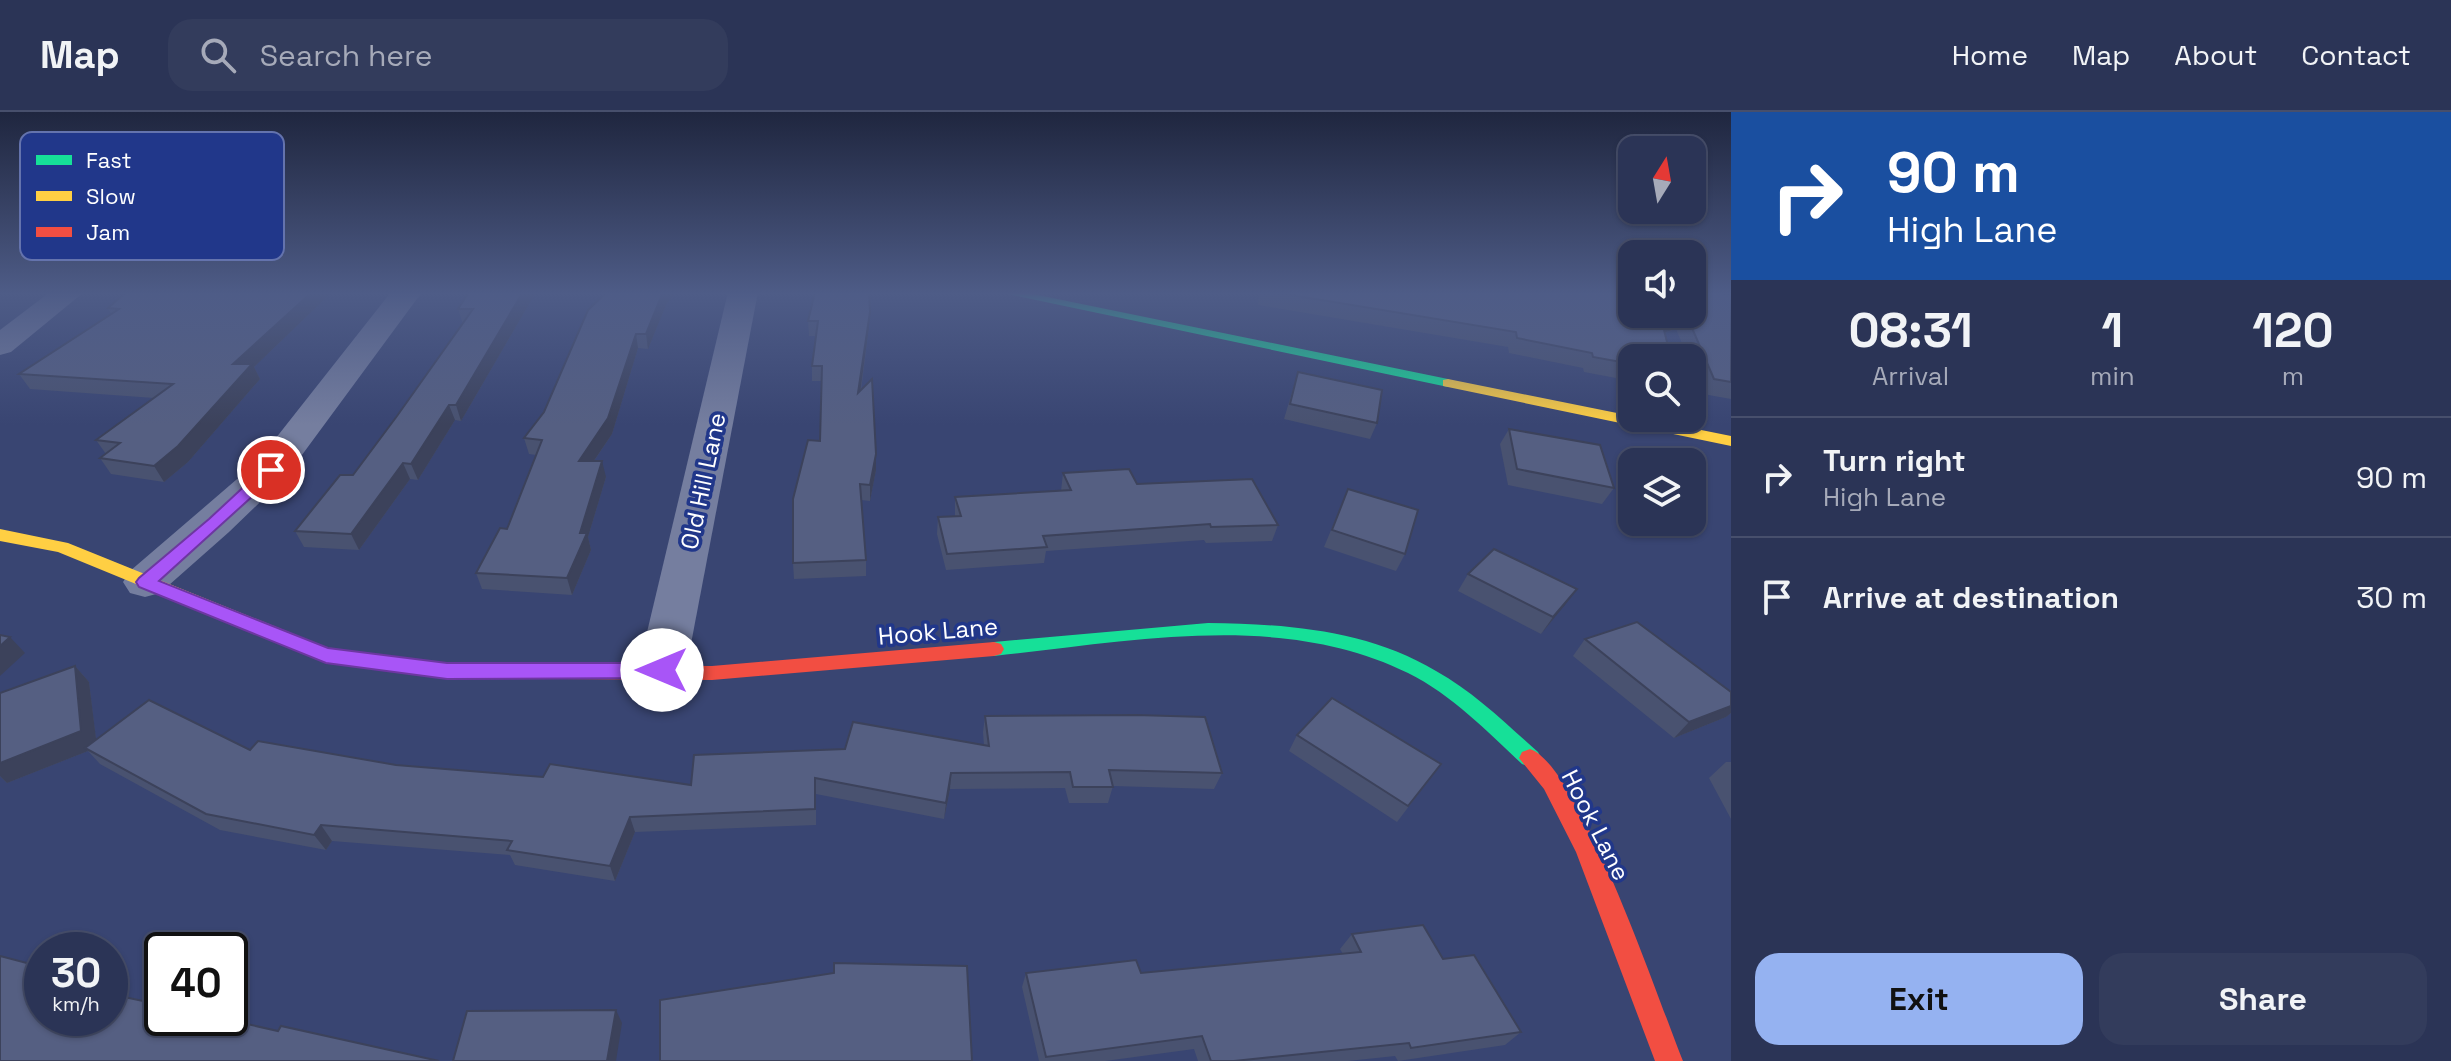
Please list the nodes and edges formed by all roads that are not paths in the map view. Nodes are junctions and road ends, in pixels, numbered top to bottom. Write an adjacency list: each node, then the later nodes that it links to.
1 (373, 336): 6 (street)
2 (734, 336): 7 (street, Old Hill Lane)
3 (1220, 336): 4 (street)
4 (1731, 441)
5 (0, 535): 6 (street, Hook Lane)
6 (145, 582): 7 (street, Hook Lane)
7 (662, 670): 8 (street, Hook Lane)
8 (1669, 1061)

